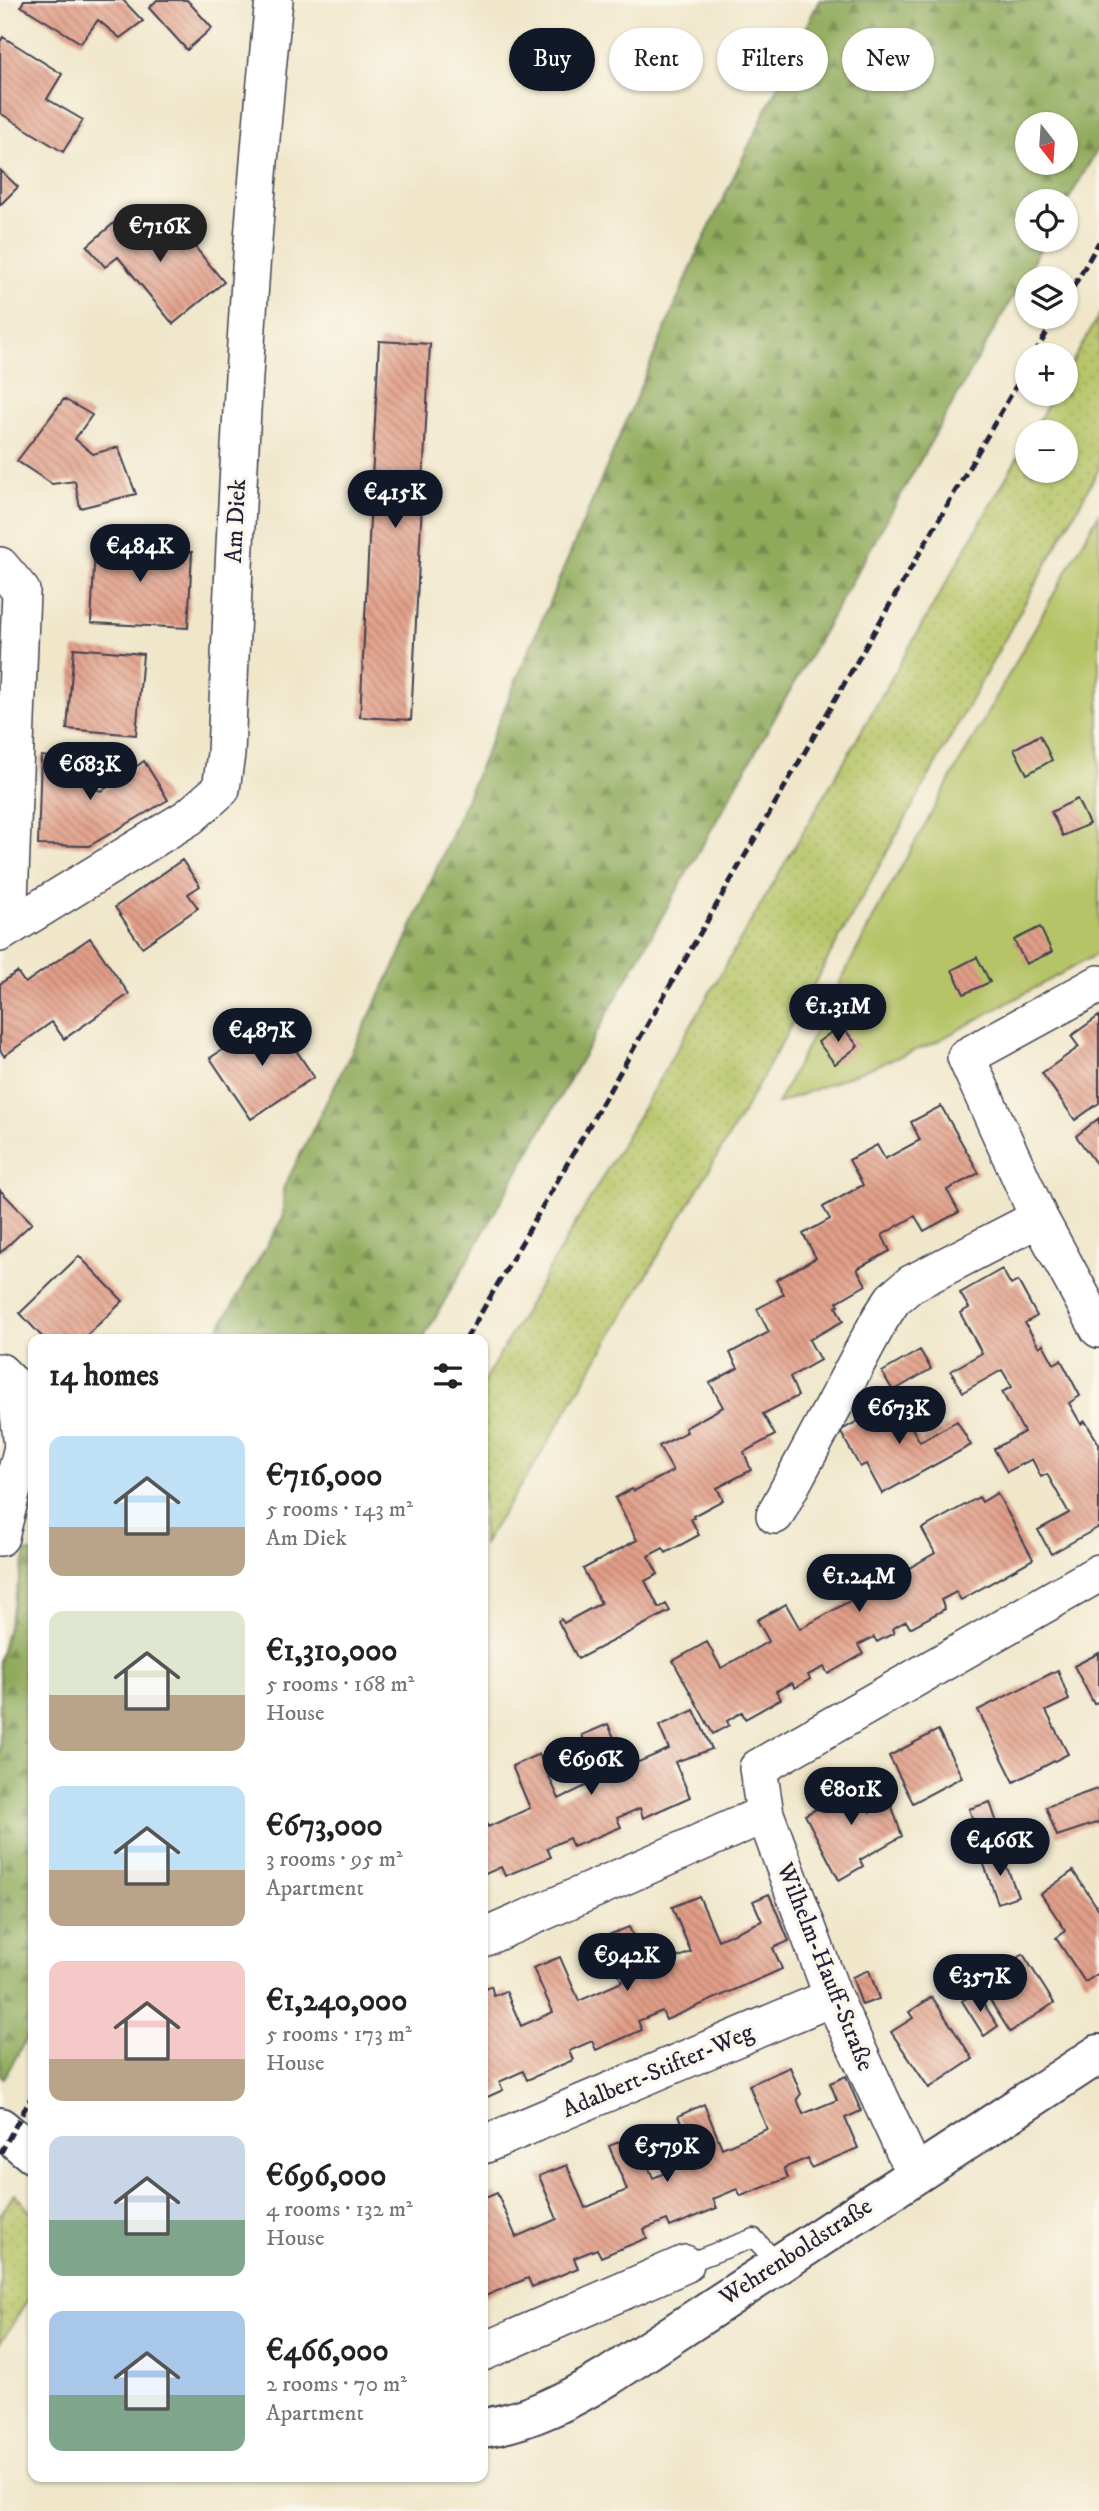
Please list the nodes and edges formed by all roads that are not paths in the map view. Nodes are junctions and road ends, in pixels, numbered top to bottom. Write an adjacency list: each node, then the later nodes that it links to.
1 (274, 0): 3 (street, Am Diek)
2 (0, 566): 3 (street, Am Diek)
3 (4, 930)
4 (1099, 984): 5 (street)
5 (1039, 1218): 6 (street); 8 (street)
6 (1099, 1329)
7 (0, 1372): 9 (street)
8 (775, 1516)
9 (0, 1537)
10 (1099, 1573): 11 (street, Wilhelm-Hauff-Straße)
11 (765, 1814): 12 (street); 13 (street, Wilhelm-Hauff-Straße)
12 (488, 1936)
13 (833, 1997): 16 (street, Adalbert-Stifter-Weg); 18 (street, Wilhelm-Hauff-Straße)
14 (1099, 2054): 18 (street, Wehrenboldstraße)
15 (0, 2127): 17 (street)
16 (488, 2143)
17 (28, 2150)
18 (915, 2174): 20 (street, Wehrenboldstraße)
19 (685, 2264): 20 (lane); 21 (street)
20 (778, 2264): 22 (street, Wehrenboldstraße)
21 (488, 2350)
22 (488, 2427)

